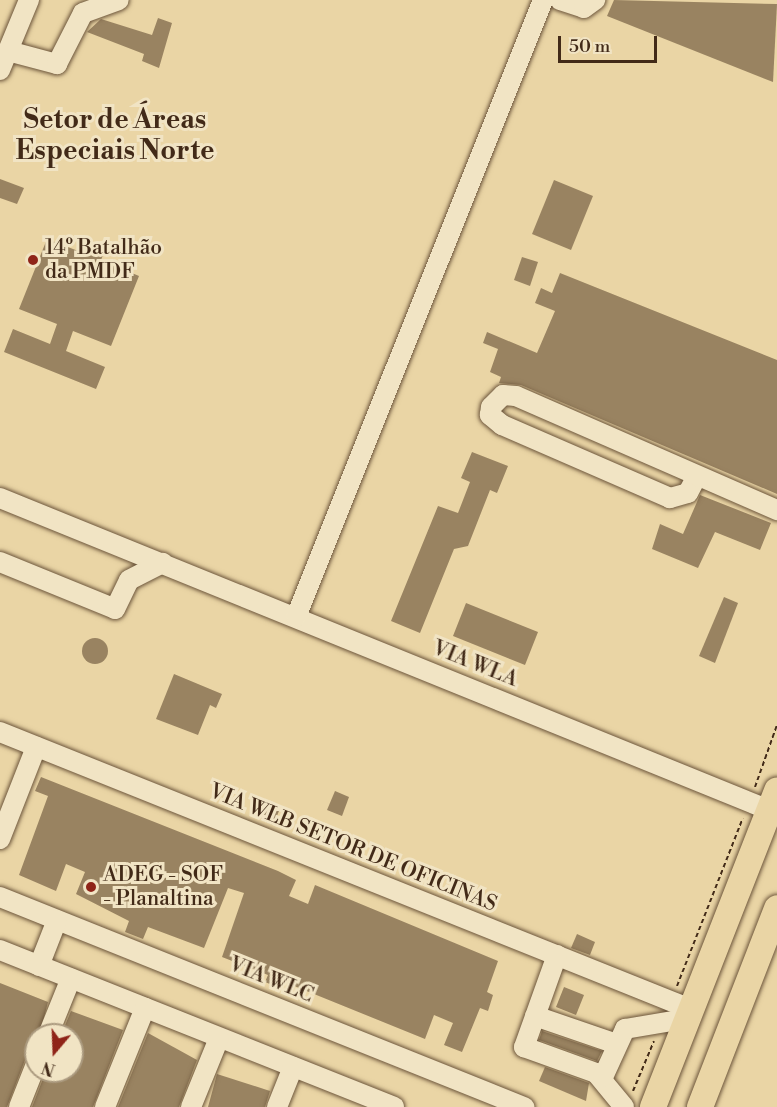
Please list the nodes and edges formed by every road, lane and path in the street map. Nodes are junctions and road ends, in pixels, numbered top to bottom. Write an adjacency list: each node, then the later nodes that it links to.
1 (28, 0): 6 (street)
2 (119, 0): 6 (street)
3 (543, 0): 17 (street)
4 (560, 0): 5 (street)
5 (595, 0)
6 (8, 51): 7 (street)
7 (0, 70)
8 (618, 442): 9 (street); 9 (street); 10 (street)
9 (606, 470): 10 (street)
10 (697, 476): 12 (street)
11 (0, 498): 13 (street, VIA WLA)
12 (777, 510)
13 (121, 546): 15 (street, VIA WLA); 16 (street)
14 (0, 562): 16 (street)
15 (164, 563): 16 (street); 17 (street, VIA WLA)
16 (129, 580)
17 (296, 617): 21 (street, VIA WLA)
18 (777, 725): 21 (path)
19 (0, 732): 20 (street, VIA WLB SETOR DE OFICINAS)
20 (36, 747): 22 (street); 27 (street, VIA WLB SETOR DE OFICINAS)
21 (765, 801): 31 (main road); 31 (path)
22 (0, 839)
23 (0, 897): 25 (street, VIA WLC)
24 (777, 908): 47 (main road)
25 (57, 920): 28 (street); 46 (street, VIA WLC)
26 (0, 950): 28 (street)
27 (557, 955): 31 (street, VIA WLB SETOR DE OFICINAS); 32 (street)
28 (39, 966): 29 (street)
29 (71, 978): 30 (street); 33 (street)
30 (145, 1008): 34 (street); 42 (street)
31 (676, 1013): 35 (street); 40 (main road); 40 (path)
32 (535, 1016): 35 (street); 37 (street)
33 (53, 1023)
34 (219, 1038): 36 (street); 43 (street)
35 (617, 1044): 37 (street)
36 (293, 1067): 39 (street); 44 (street)
37 (603, 1077): 40 (street)
38 (28, 1083): 41 (street)
39 (364, 1101): 45 (street)
40 (636, 1104)
41 (19, 1107)
42 (105, 1107)
43 (191, 1107)
44 (277, 1107)
45 (394, 1107)
46 (524, 1107)
47 (700, 1107)

